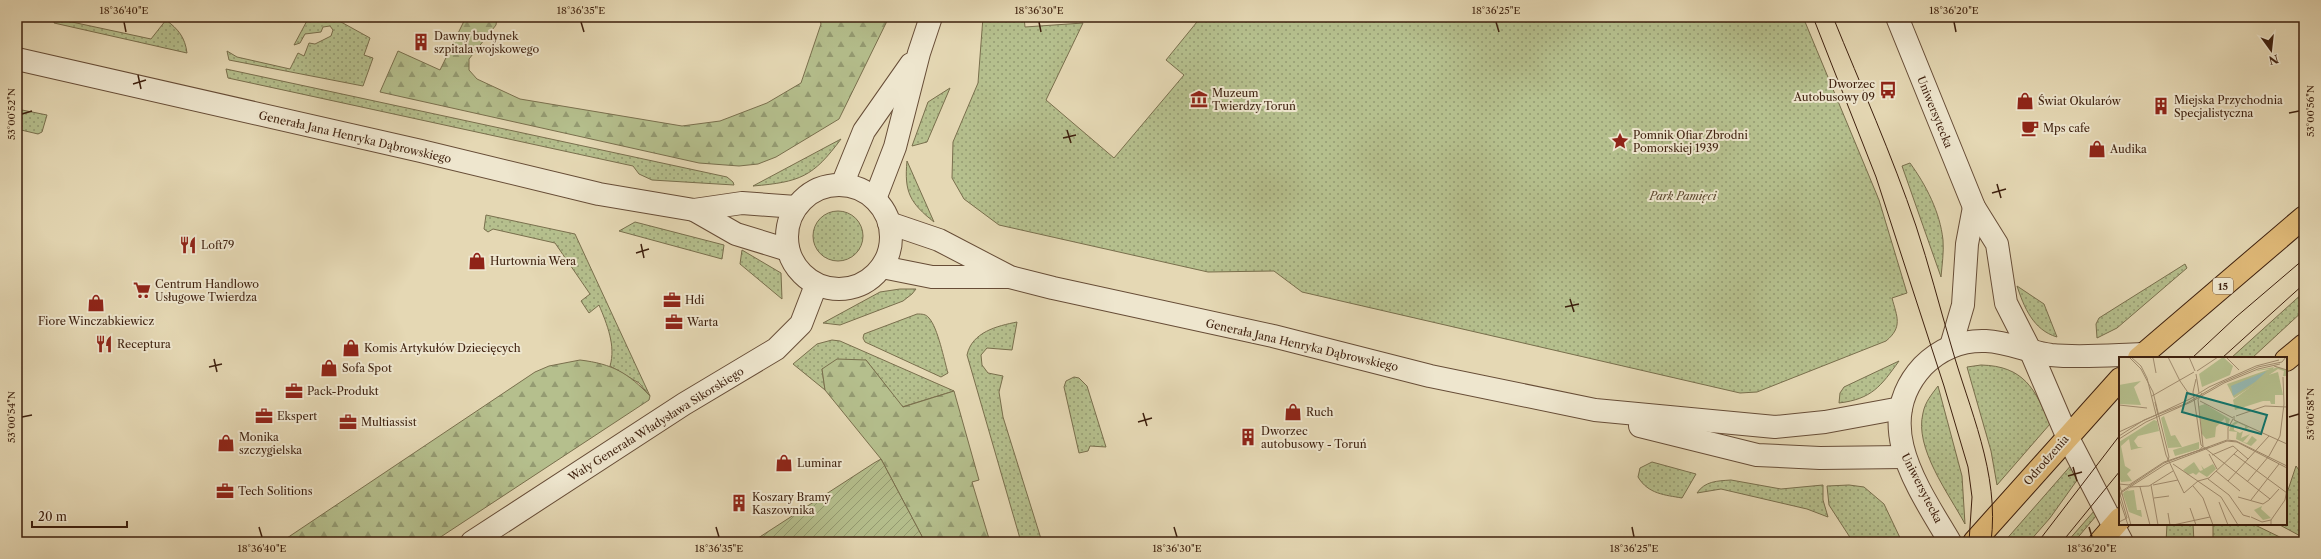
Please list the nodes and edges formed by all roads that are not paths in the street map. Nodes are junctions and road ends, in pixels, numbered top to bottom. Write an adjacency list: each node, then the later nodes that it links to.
1 (930, 17): 3 (street)
2 (1897, 17): 8 (street, Uniwersytecka)
3 (919, 53): 5 (street); 6 (street)
4 (17, 59): 9 (street, Generała Jana Henryka Dąbrowskiego)
5 (842, 185): 6 (street); 7 (street)
6 (874, 199): 11 (street)
7 (796, 206): 9 (street, Generała Jana Henryka Dąbrowskiego); 12 (street)
8 (1974, 207): 17 (street); 18 (street, Uniwersytecka)
9 (694, 210): 12 (street, Generała Jana Henryka Dąbrowskiego)
10 (2304, 217): 19 (main road, 15)
11 (889, 222): 13 (street); 14 (street, Generała Jana Henryka Dąbrowskiego)
12 (788, 250): 15 (street)
13 (882, 267): 14 (street, Generała Jana Henryka Dąbrowskiego); 15 (street)
14 (1010, 277): 23 (street, Generała Jana Henryka Dąbrowskiego)
15 (816, 285): 27 (street, Wały Generała Władysława Sikorskiego)
16 (2304, 345): 20 (main road)
17 (1951, 346): 18 (street); 22 (street, Uniwersytecka)
18 (2031, 352): 19 (street); 24 (street, Uniwersytecka)
19 (2140, 356)
20 (2287, 359)
21 (2119, 380): 24 (main road, Odrodzenia)
22 (1901, 408): 23 (street, Generała Jana Henryka Dąbrowskiego); 25 (street, Uniwersytecka)
23 (1595, 410): 25 (street, Generała Jana Henryka Dąbrowskiego)
24 (2067, 436): 26 (street, Uniwersytecka); 29 (main road, Odrodzenia)
25 (1904, 457): 28 (street, Uniwersytecka)
26 (2114, 532)
27 (472, 542)
28 (1950, 542)
29 (1974, 542)

